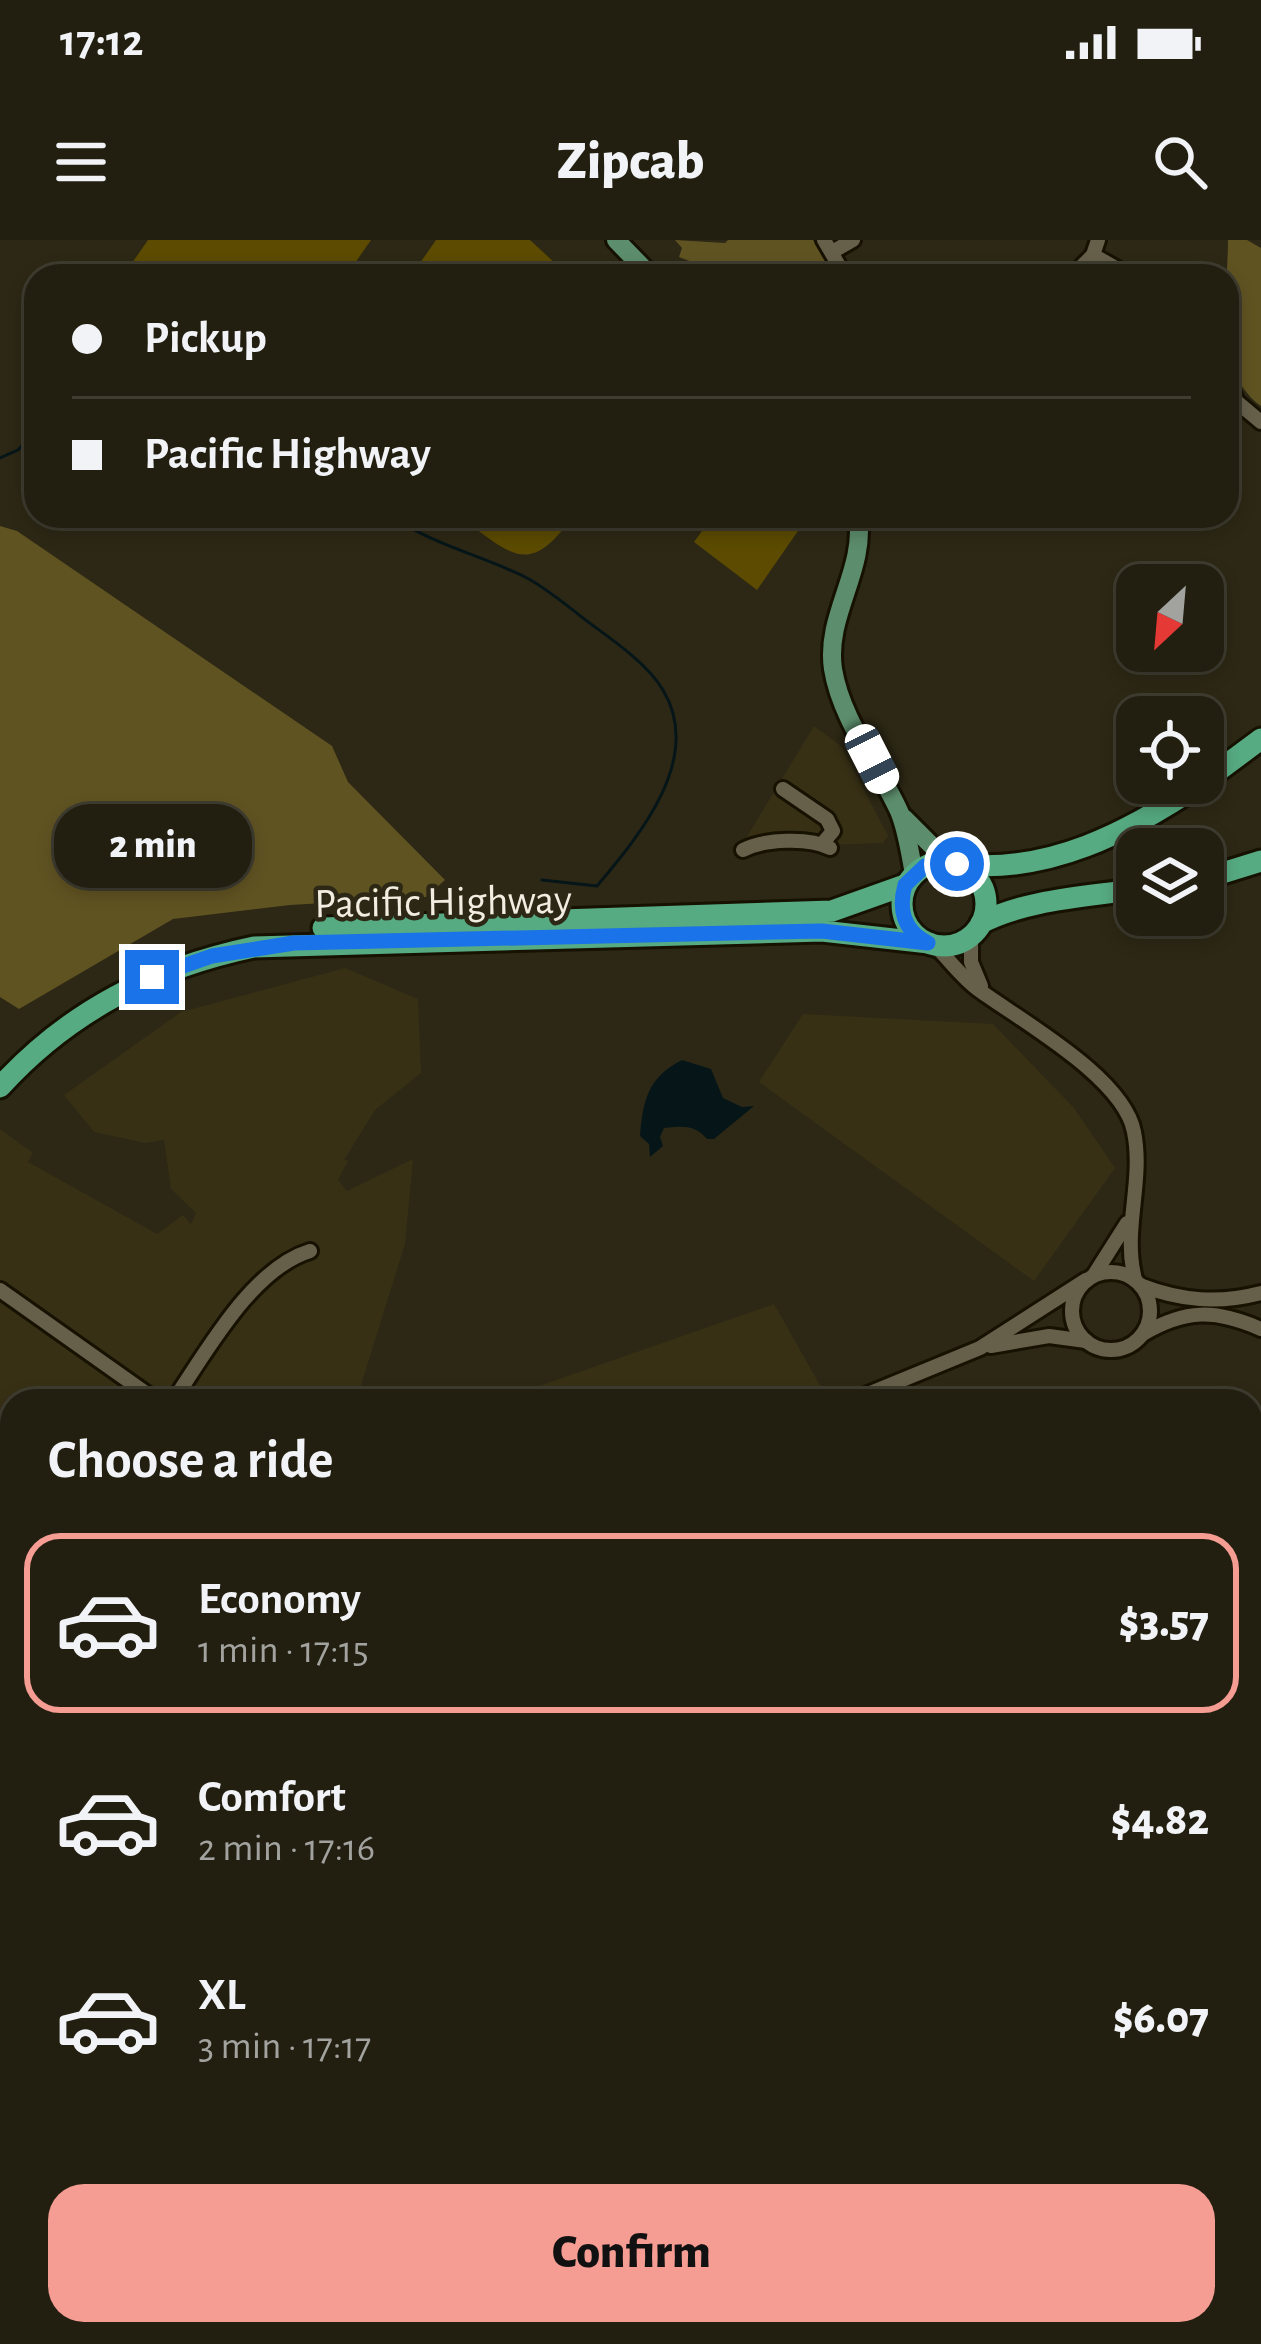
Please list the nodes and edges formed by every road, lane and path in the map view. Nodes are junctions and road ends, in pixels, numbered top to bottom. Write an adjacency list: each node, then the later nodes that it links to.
1 (616, 240): 4 (main road)
2 (853, 240): 3 (street)
3 (828, 246)
4 (639, 264)
5 (858, 528): 10 (main road)
6 (1261, 739): 7 (highway)
7 (1224, 767)
8 (783, 789): 11 (street)
9 (1166, 804): 13 (highway)
10 (900, 814): 13 (main road); 15 (main road)
11 (743, 850)
12 (1261, 861): 14 (highway)
13 (952, 863): 15 (highway); 17 (highway)
14 (1224, 872)
15 (909, 879): 18 (highway); 20 (highway, Pacific Highway)
16 (1116, 892): 17 (highway)
17 (976, 930): 18 (highway); 19 (street)
18 (931, 944): 19 (street); 21 (highway, Pacific Highway)
19 (992, 999): 22 (street)
20 (0, 1067)
21 (0, 1087)
22 (1132, 1213): 24 (street); 25 (street)
23 (310, 1251): 33 (street)
24 (1089, 1278): 25 (street); 30 (street); 31 (street)
25 (1138, 1282): 27 (street); 29 (street)
26 (0, 1290): 32 (street)
27 (1261, 1293)
28 (1261, 1329): 29 (street)
29 (1143, 1334): 30 (street)
30 (1086, 1341): 31 (street)
31 (980, 1348): 34 (street)
32 (140, 1389)
33 (181, 1389)
34 (880, 1389)

